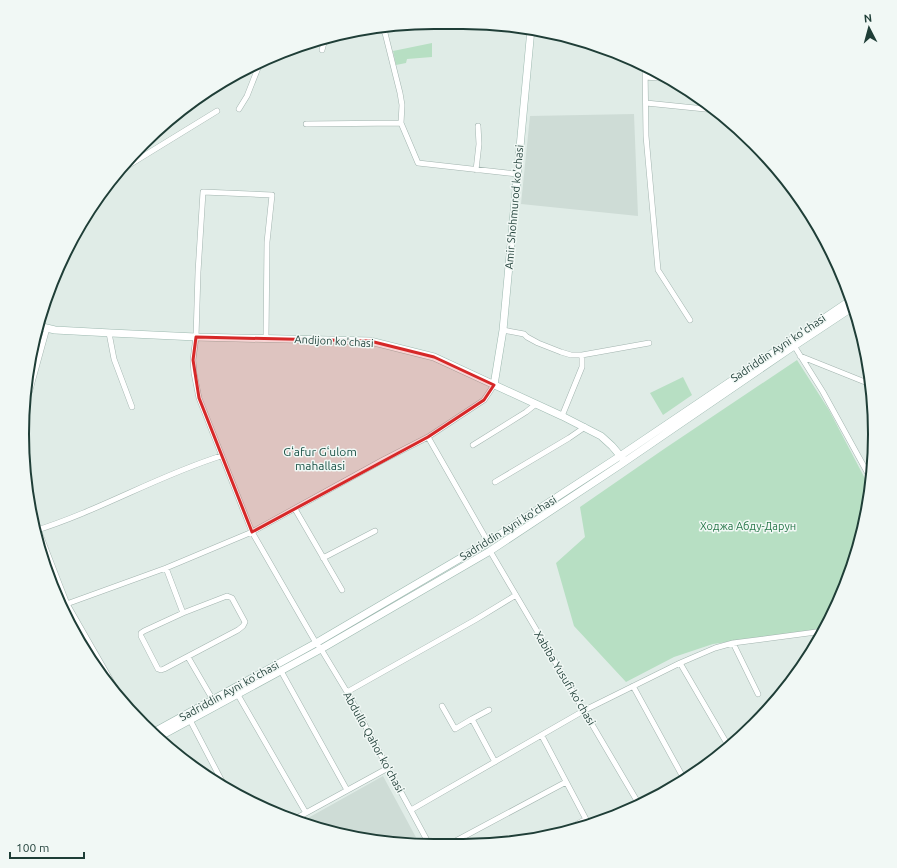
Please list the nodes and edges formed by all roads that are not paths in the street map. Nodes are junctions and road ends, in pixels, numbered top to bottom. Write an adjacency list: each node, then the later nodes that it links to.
1 (384, 32): 13 (street)
2 (530, 35): 18 (main road, Amir Shohmurod ko'chasi)
3 (323, 45): 4 (street)
4 (322, 50)
5 (257, 70): 10 (street)
6 (645, 72): 7 (street)
7 (645, 77): 8 (street); 9 (street)
8 (655, 77)
9 (646, 103): 11 (street); 21 (street)
10 (239, 109)
11 (704, 109)
12 (217, 111): 16 (street)
13 (401, 123): 14 (street); 17 (street)
14 (306, 124)
15 (478, 126): 17 (street)
16 (136, 161)
17 (476, 170): 18 (street)
18 (517, 174): 24 (main road, Amir Shohmurod ko'chasi)
19 (847, 303): 29 (main road, Sadriddin Ayni ko'chasi)
20 (849, 310): 29 (main road, Sadriddin Ayni ko'chasi)
21 (690, 320)
22 (43, 327): 23 (main road, Andijon ko'chasi)
23 (47, 328): 25 (main road, Andijon ko'chasi); 33 (street)
24 (502, 330): 30 (street); 34 (main road, Amir Shohmurod ko'chasi)
25 (109, 333): 26 (main road, Andijon ko'chasi); 36 (street)
26 (196, 337): 27 (main road, Andijon ko'chasi); 27 (street, Abdullo Qahor ko'chasi); 41 (street, Abdullo Qahor ko'chasi)
27 (266, 338): 34 (main road, Andijon ko'chasi)
28 (649, 343): 30 (street)
29 (792, 343): 31 (street); 42 (main road, Sadriddin Ayni ko'chasi)
30 (582, 356): 37 (street)
31 (799, 356): 32 (street); 43 (street)
32 (865, 382)
33 (32, 383)
34 (494, 385): 35 (main road, Andijon ko'chasi); 39 (street)
35 (536, 404): 37 (main road, Andijon ko'chasi); 40 (street)
36 (132, 406)
37 (562, 416): 38 (main road, Andijon ko'chasi)
38 (585, 427): 42 (main road, Andijon ko'chasi); 44 (street)
39 (428, 437): 45 (street); 49 (street)
40 (473, 445)
41 (221, 456): 46 (street); 47 (street, Abdullo Qahor ko'chasi)
42 (622, 458): 49 (main road, Sadriddin Ayni ko'chasi); 50 (main road, Sadriddin Ayni ko'chasi)
43 (866, 471)
44 (495, 482)
45 (295, 509): 47 (street); 51 (street)
46 (41, 529)
47 (252, 532): 53 (street); 60 (street, Abdullo Qahor ko'chasi)
48 (375, 532): 51 (street)
49 (488, 542): 60 (main road, Sadriddin Ayni ko'chasi)
50 (490, 551): 56 (street, Xabiba Yusufi ko'chasi); 62 (main road, Sadriddin Ayni ko'chasi)
51 (323, 558): 54 (street)
52 (49, 561): 55 (street)
53 (166, 568): 57 (street); 58 (street)
54 (342, 590)
55 (61, 591)
56 (516, 595): 67 (street); 73 (street, Xabiba Yusufi ko'chasi)
57 (66, 604)
58 (183, 613): 63 (street); 63 (street)
59 (816, 633): 61 (street)
60 (316, 643): 62 (street, Abdullo Qahor ko'chasi); 70 (main road, Sadriddin Ayni ko'chasi)
61 (733, 643): 64 (street); 68 (street)
62 (321, 649): 65 (main road, Sadriddin Ayni ko'chasi); 67 (street, Abdullo Qahor ko'chasi)
63 (188, 657): 70 (street)
64 (680, 663): 66 (street); 79 (street)
65 (280, 671): 69 (main road, Sadriddin Ayni ko'chasi); 85 (street)
66 (632, 686): 73 (street); 82 (street)
67 (347, 692): 81 (street, Abdullo Qahor ko'chasi)
68 (758, 694)
69 (238, 695): 75 (main road, Sadriddin Ayni ko'chasi); 88 (street)
70 (213, 700): 76 (main road, Sadriddin Ayni ko'chasi)
71 (442, 706): 74 (street)
72 (489, 710): 74 (street)
73 (585, 710): 78 (street); 86 (street, Xabiba Yusufi ko'chasi)
74 (472, 719): 80 (street)
75 (190, 720): 77 (main road, Sadriddin Ayni ko'chasi); 83 (street)
76 (158, 730)
77 (163, 735)
78 (542, 736): 80 (street); 84 (street)
79 (726, 742)
80 (495, 762): 87 (street)
81 (388, 768): 85 (street); 87 (street, Abdullo Qahor ko'chasi)
82 (682, 775)
83 (220, 778)
84 (566, 782): 90 (street); 93 (street)
85 (347, 790): 88 (street)
86 (636, 800)
87 (411, 810): 92 (street, Abdullo Qahor ko'chasi)
88 (306, 813): 89 (street)
89 (300, 816)
90 (586, 819): 91 (street)
91 (583, 821)
92 (426, 839)
93 (459, 839)

